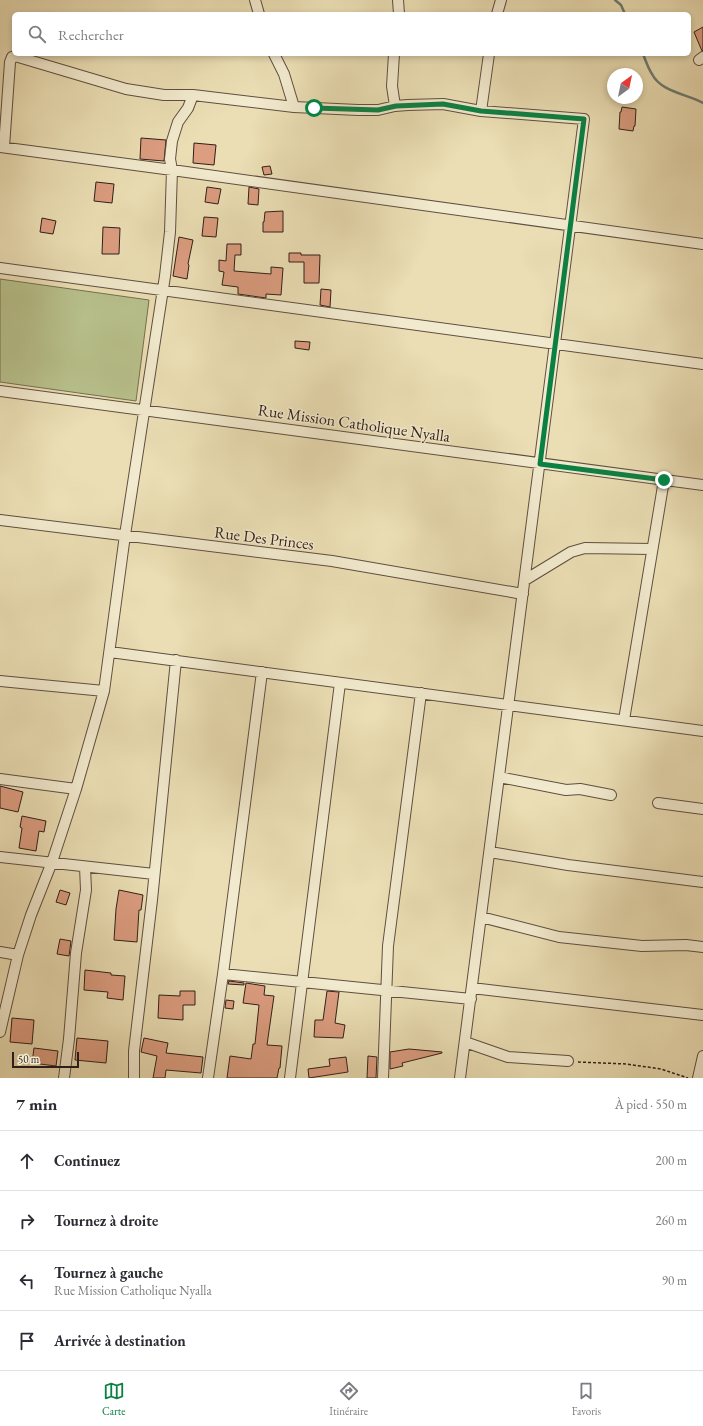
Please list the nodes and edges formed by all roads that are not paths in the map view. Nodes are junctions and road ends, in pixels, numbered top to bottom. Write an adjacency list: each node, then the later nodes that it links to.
1 (255, 0): 4 (street)
2 (398, 0): 5 (street)
3 (501, 0): 6 (street)
4 (258, 12)
5 (399, 12)
6 (498, 12)
7 (275, 56): 12 (street)
8 (394, 56): 11 (street)
9 (489, 56): 13 (street)
10 (193, 95): 12 (street); 14 (street); 15 (street)
11 (396, 106): 12 (street); 13 (street)
12 (294, 107)
13 (481, 111): 16 (street)
14 (2, 147): 15 (street)
15 (172, 170): 16 (street); 19 (street)
16 (570, 226): 17 (street); 20 (street)
17 (703, 244)
18 (0, 268): 19 (street)
19 (163, 289): 20 (street); 23 (street)
20 (555, 344): 21 (street); 24 (street)
21 (703, 364)
22 (0, 391): 23 (street, Rue Mission Catholique Nyalla)
23 (144, 410): 24 (street, Rue Mission Catholique Nyalla); 28 (street)
24 (540, 464): 25 (street, Rue Mission Catholique Nyalla); 30 (street)
25 (664, 480): 26 (street, Rue Mission Catholique Nyalla); 29 (street)
26 (703, 485)
27 (0, 520): 28 (street, Rue Des Princes)
28 (125, 535): 31 (street, Rue Des Princes); 32 (street)
29 (652, 549): 30 (street); 40 (street)
30 (525, 580): 31 (street)
31 (523, 594): 39 (street)
32 (110, 652): 33 (street); 37 (street)
33 (176, 660): 34 (street); 52 (street)
34 (262, 672): 36 (street); 58 (street)
35 (0, 681): 37 (street)
36 (340, 683): 38 (street); 59 (street)
37 (104, 691): 44 (street)
38 (420, 693): 39 (street); 61 (street)
39 (509, 705): 40 (street); 42 (street)
40 (624, 720): 41 (street)
41 (703, 731)
42 (499, 777): 45 (street); 48 (street)
43 (0, 779): 44 (street)
44 (76, 789): 50 (street)
45 (611, 795)
46 (658, 803): 47 (street)
47 (703, 809)
48 (490, 852): 53 (street); 54 (street)
49 (0, 857): 50 (street)
50 (52, 862): 51 (street); 57 (street)
51 (85, 867): 52 (street); 68 (street)
52 (154, 874): 69 (street)
53 (703, 882)
54 (481, 917): 55 (street); 60 (street)
55 (703, 947)
56 (0, 952): 57 (street)
57 (18, 955): 64 (street)
58 (223, 974): 59 (street); 70 (street)
59 (302, 982): 61 (street); 71 (street)
60 (472, 988): 62 (street); 63 (street)
61 (386, 990): 62 (street); 72 (street)
62 (471, 999): 65 (street)
63 (703, 1015)
64 (0, 1032)
65 (465, 1042): 67 (street); 73 (street)
66 (703, 1056): 74 (street)
67 (568, 1061)
68 (64, 1078)
69 (134, 1078)
70 (208, 1078)
71 (290, 1078)
72 (383, 1078)
73 (460, 1078)
74 (698, 1078)

